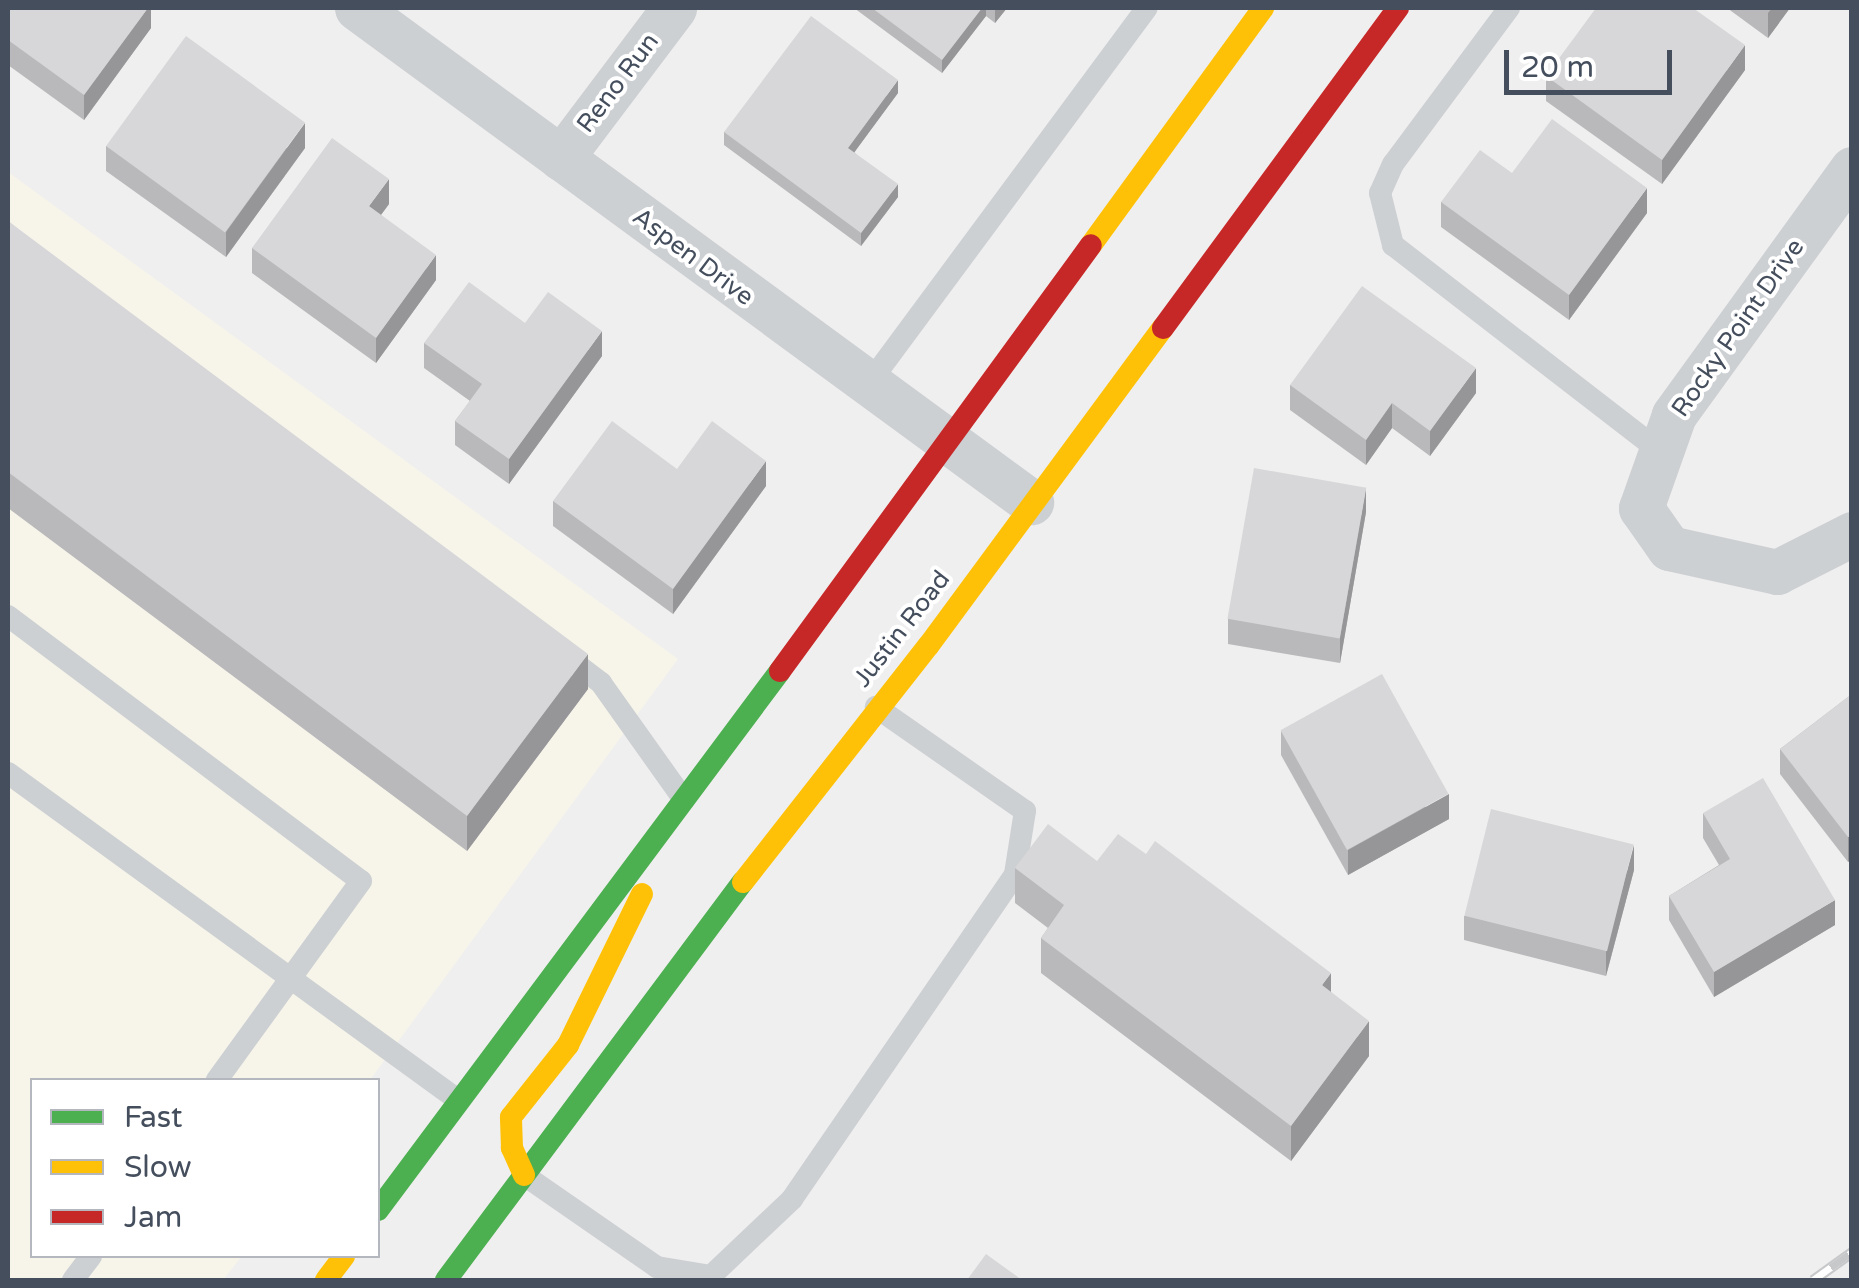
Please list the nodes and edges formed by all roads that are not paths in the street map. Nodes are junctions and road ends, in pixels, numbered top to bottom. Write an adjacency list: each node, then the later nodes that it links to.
1 (358, 8): 7 (street, Aspen Drive)
2 (674, 8): 7 (street, Reno Run)
3 (1147, 8): 9 (lane)
4 (1263, 8): 10 (main road)
5 (1398, 8): 12 (main road, Justin Road)
6 (1509, 8): 11 (lane)
7 (561, 158): 9 (street, Aspen Drive)
8 (1852, 169): 11 (street, Rocky Point Drive)
9 (867, 386): 10 (street, Aspen Drive)
10 (945, 441): 12 (street, Aspen Drive); 18 (main road)
11 (1661, 452): 13 (street, Rocky Point Drive)
12 (1031, 502): 16 (main road, Justin Road)
13 (1852, 534)
14 (8, 616): 19 (lane)
15 (543, 638): 18 (lane)
16 (876, 708): 22 (main road, Justin Road); 26 (lane)
17 (8, 773): 19 (lane)
18 (684, 800): 21 (main road); 22 (main road)
19 (290, 979): 20 (lane); 21 (lane)
20 (218, 1078)
21 (458, 1100): 23 (main road)
22 (524, 1174): 26 (lane); 29 (main road, Justin Road)
23 (380, 1207)
24 (90, 1258): 27 (lane)
25 (342, 1258): 28 (main road)
26 (711, 1278)
27 (73, 1280)
28 (326, 1280)
29 (446, 1280)

